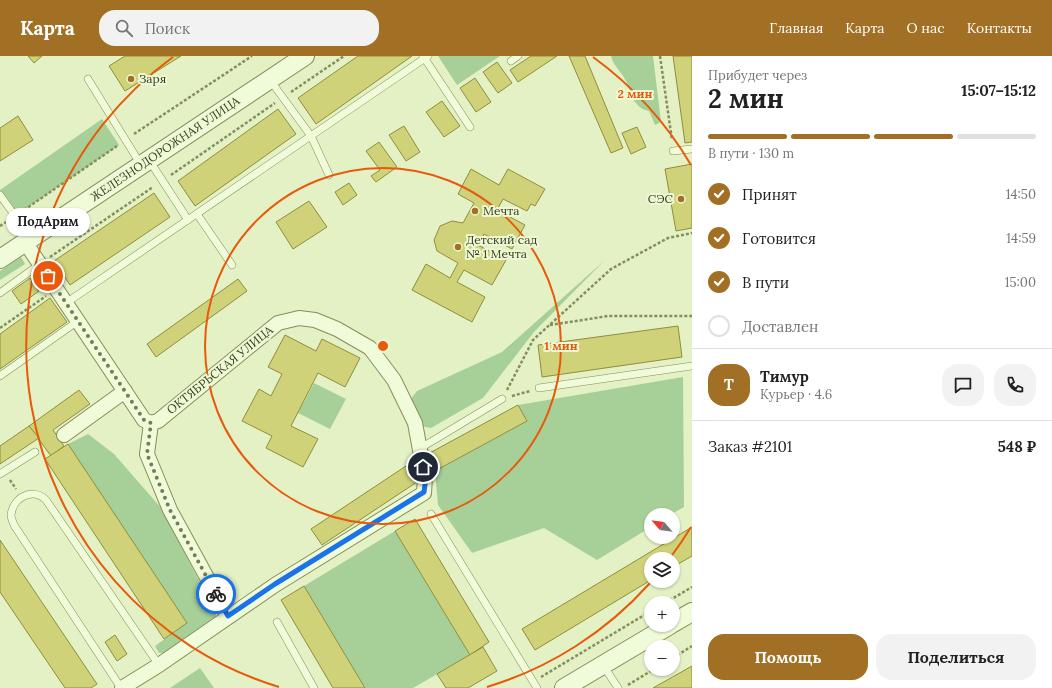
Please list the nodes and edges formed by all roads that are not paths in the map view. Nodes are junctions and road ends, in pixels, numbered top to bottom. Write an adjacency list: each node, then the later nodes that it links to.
1 (305, 56): 4 (street, ЖЕЛЕЗНОДОРОЖНАЯ УЛИЦА)
2 (425, 57): 5 (lane); 6 (lane)
3 (88, 79): 9 (lane)
4 (270, 80): 6 (lane); 9 (street, ЖЕЛЕЗНОДОРОЖНАЯ УЛИЦА)
5 (470, 127)
6 (311, 136): 10 (lane); 12 (lane)
7 (692, 150): 8 (lane)
8 (673, 151)
9 (145, 163): 13 (lane); 14 (street, ЖЕЛЕЗНОДОРОЖНАЯ УЛИЦА)
10 (329, 175)
11 (0, 195): 14 (lane)
12 (197, 214): 13 (lane); 17 (lane)
13 (188, 220): 19 (lane)
14 (25, 242): 15 (street, ЖЕЛЕЗНОДОРОЖНАЯ УЛИЦА); 16 (street)
15 (0, 259)
16 (40, 264): 18 (lane); 19 (street)
17 (232, 265)
18 (0, 293)
19 (66, 303): 20 (street)
20 (78, 321): 22 (lane); 24 (street)
21 (692, 366): 23 (lane)
22 (0, 376)
23 (540, 388)
24 (125, 391): 26 (street); 27 (street)
25 (502, 399): 28 (lane)
26 (151, 423): 28 (street, ОКТЯБРЬСКАЯ УЛИЦА); 33 (street)
27 (64, 435)
28 (419, 449): 33 (street, ОКТЯБРЬСКАЯ УЛИЦА)
29 (35, 452): 30 (lane)
30 (2, 473)
31 (431, 514): 39 (lane)
32 (692, 612): 34 (street)
33 (228, 616): 37 (street, ОКТЯБРЬСКАЯ УЛИЦА)
34 (680, 619)
35 (278, 622): 41 (lane)
36 (658, 632): 38 (street)
37 (159, 665): 40 (street, ОКТЯБРЬСКАЯ УЛИЦА); 40 (lane, ОКТЯБРЬСКАЯ УЛИЦА)
38 (603, 665): 42 (street); 43 (lane)
39 (535, 685)
40 (121, 688)
41 (314, 688)
42 (564, 688)
43 (618, 688)

